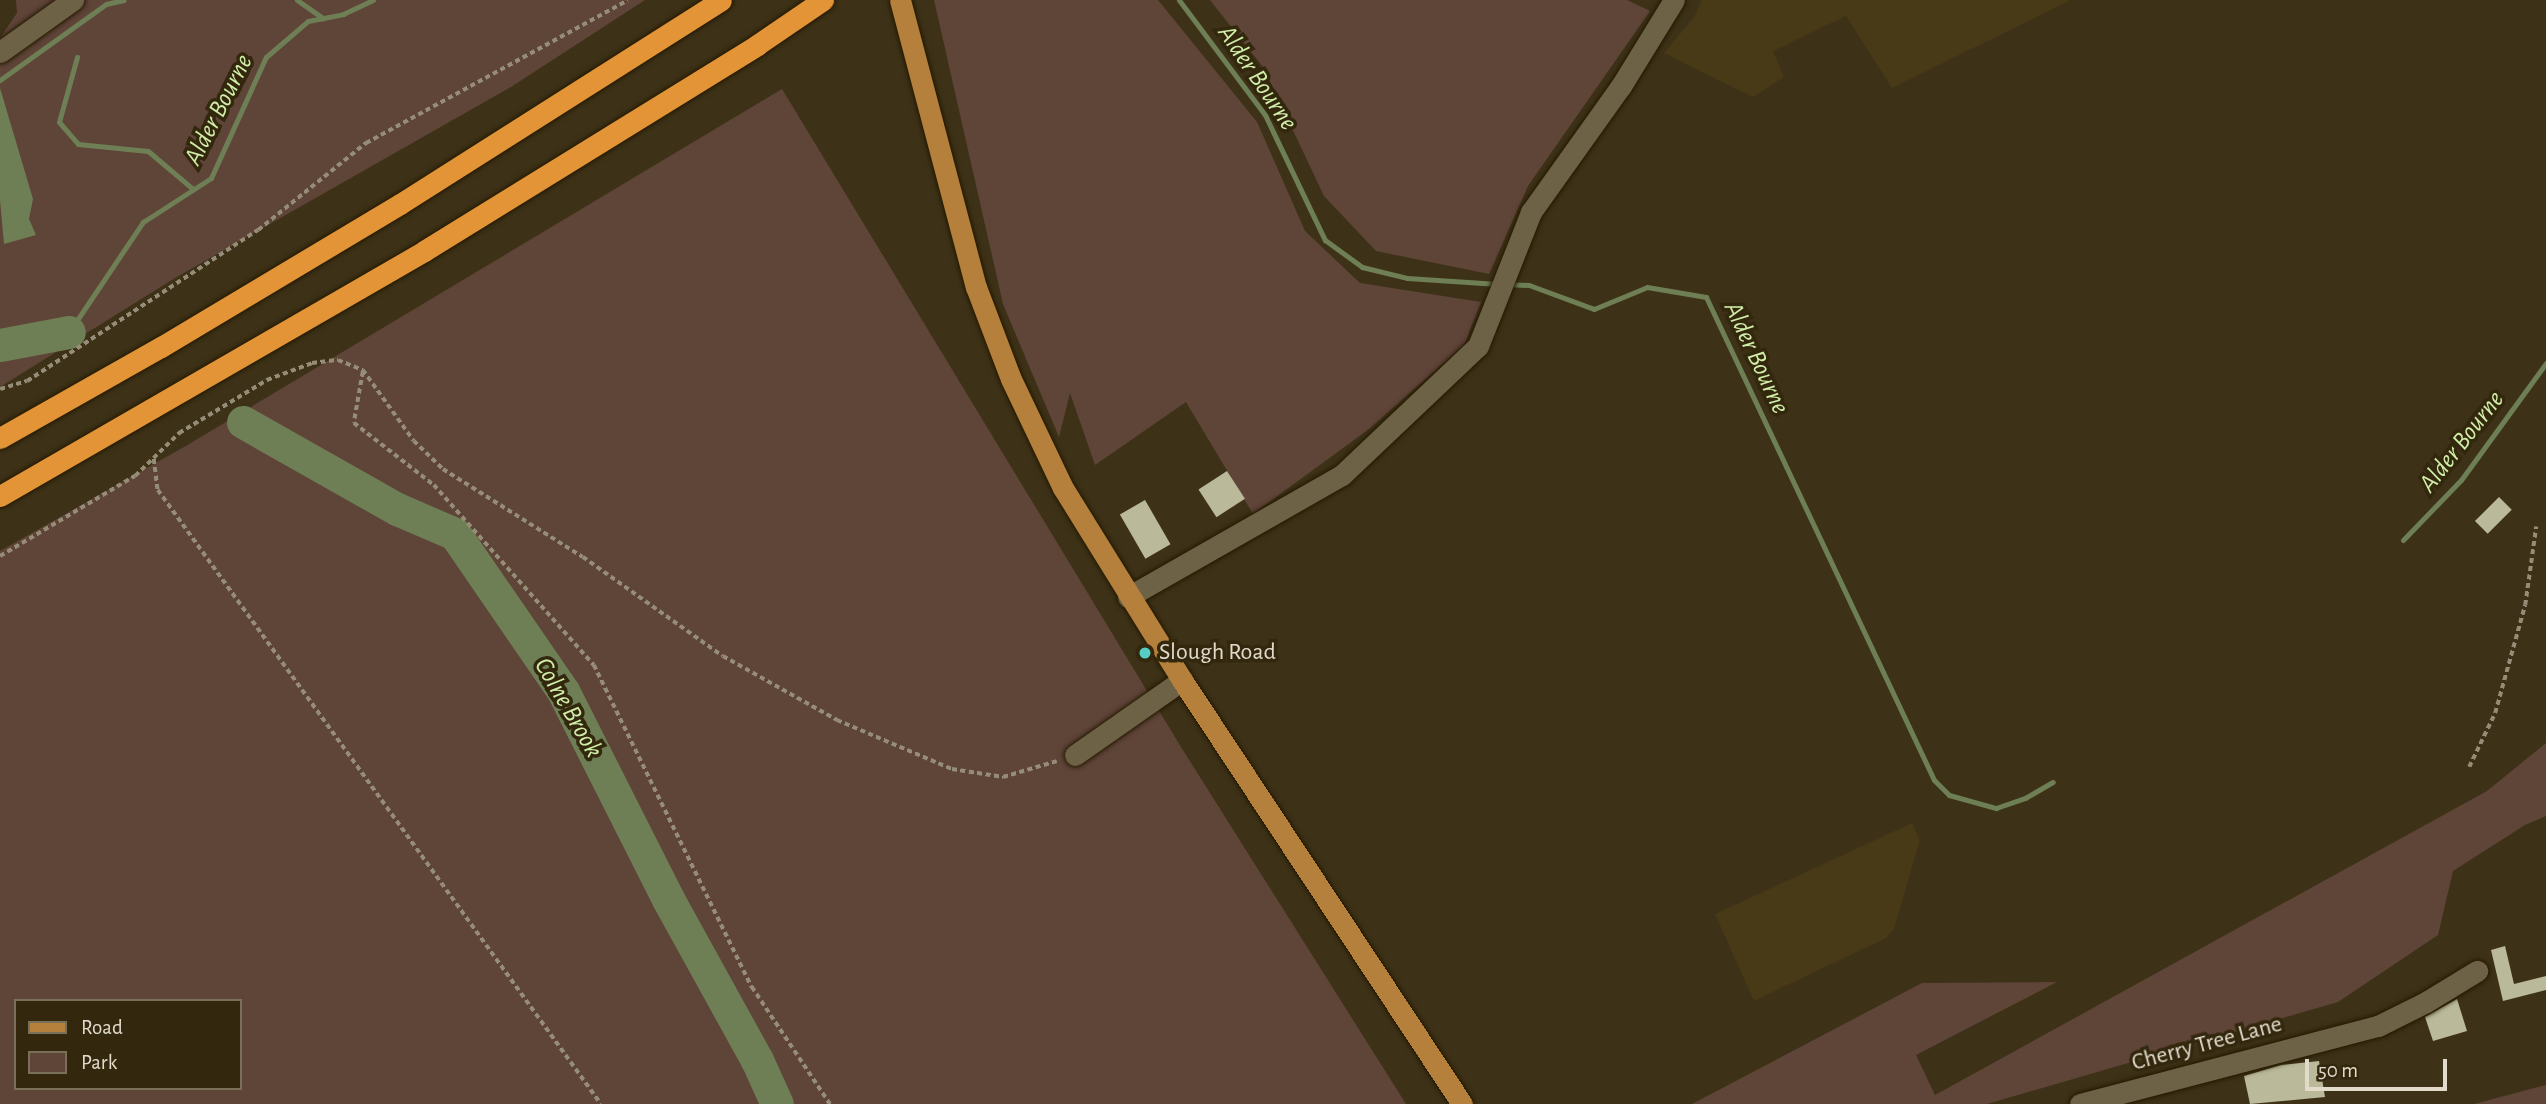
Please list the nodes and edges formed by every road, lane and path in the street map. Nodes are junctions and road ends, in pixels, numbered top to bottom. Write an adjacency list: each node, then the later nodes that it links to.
1 (73, 0): 7 (street)
2 (628, 0): 9 (path)
3 (721, 0): 10 (highway)
4 (823, 0): 12 (highway)
5 (900, 0): 15 (main road)
6 (1674, 0): 15 (street)
7 (0, 52)
8 (363, 370): 11 (path); 17 (path); 21 (path)
9 (0, 389)
10 (0, 438)
11 (154, 459): 14 (path); 20 (path)
12 (0, 496)
13 (2536, 527): 18 (path)
14 (0, 556)
15 (1128, 597): 16 (main road)
16 (1182, 680): 17 (street); 22 (main road)
17 (1075, 755)
18 (2469, 767)
19 (2477, 971): 23 (street, Cherry Tree Lane)
20 (601, 1104)
21 (830, 1104)
22 (1462, 1104)
23 (2080, 1104)

